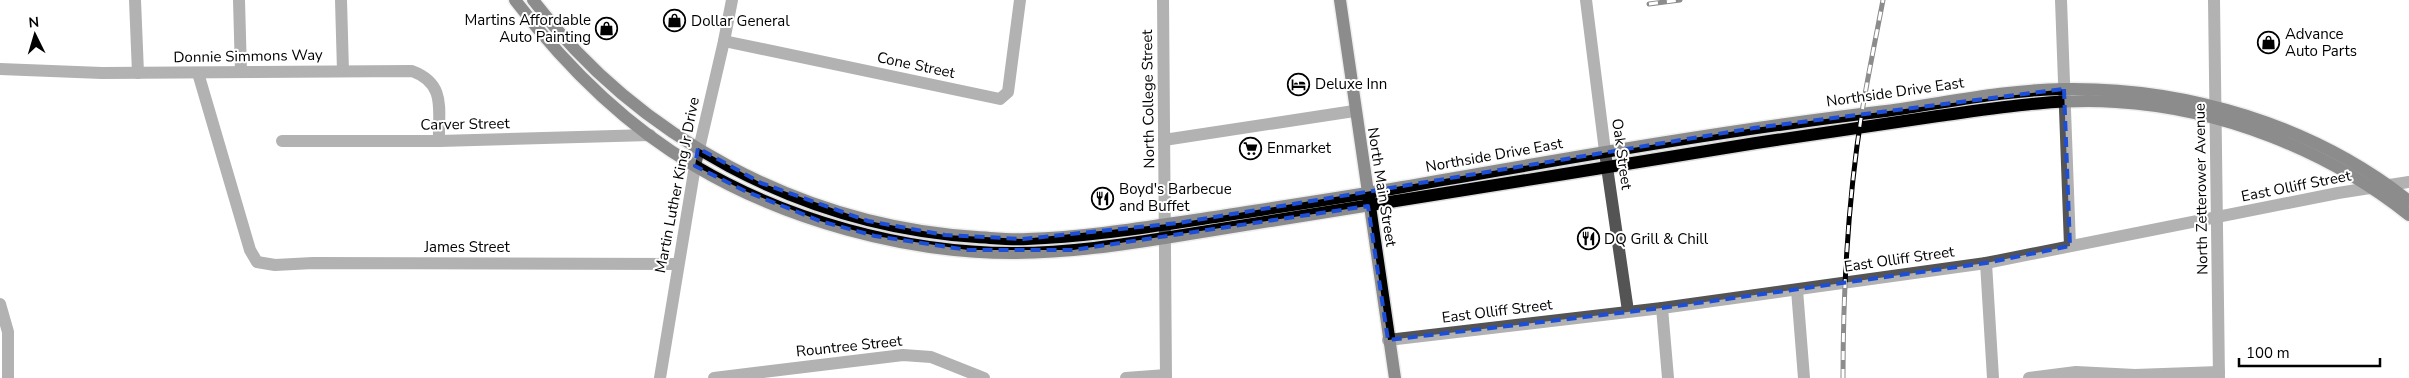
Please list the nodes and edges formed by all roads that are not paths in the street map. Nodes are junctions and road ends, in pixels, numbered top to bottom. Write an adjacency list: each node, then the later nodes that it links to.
1 (136, 0): 17 (street)
2 (239, 0): 16 (street)
3 (341, 0): 15 (street)
4 (515, 0): 22 (main road)
5 (533, 0): 26 (main road)
6 (732, 0): 13 (street, Martin Luther King Jr Drive)
7 (1020, 0): 13 (street, Cone Street)
8 (1163, 0): 23 (street, North College Street)
9 (1340, 0): 20 (main road, North Main Street)
10 (1586, 0): 27 (street, Oak Street)
11 (2061, 0): 19 (street)
12 (2214, 0): 21 (street, North Zetterower Avenue)
13 (724, 41): 26 (street, Martin Luther King Jr Drive)
14 (0, 69): 17 (street, Donnie Simmons Way)
15 (343, 71): 16 (street, Donnie Simmons Way); 25 (street, Donnie Simmons Way)
16 (241, 72): 18 (street, Donnie Simmons Way)
17 (138, 73): 18 (street, Donnie Simmons Way)
18 (198, 73): 41 (street, James Street)
19 (2064, 96): 21 (main road, Northside Drive East); 27 (main road, Northside Drive East); 29 (main road, Northside Drive East); 39 (street)
20 (1354, 111): 23 (street); 33 (main road, North Main Street)
21 (2216, 113): 31 (main road, Northside Drive East); 32 (main road, Northside Drive East); 36 (street, North Zetterower Avenue)
22 (650, 135): 25 (street, Carver Street); 28 (main road)
23 (1164, 140): 37 (street, North College Street)
24 (282, 141): 25 (street, Carver Street)
25 (439, 141)
26 (698, 148): 28 (street, Martin Luther King Jr Drive); 37 (main road)
27 (1605, 152): 29 (street, Oak Street); 33 (main road, Northside Drive East)
28 (695, 166): 38 (main road); 41 (street, Martin Luther King Jr Drive)
29 (1606, 167): 33 (main road, Northside Drive East); 45 (street, Oak Street)
30 (2409, 182): 31 (street, East Olliff Street)
31 (2390, 186): 32 (street, East Olliff Street); 34 (main road, Northside Drive East)
32 (2374, 189): 35 (main road, Northside Drive East); 36 (street, East Olliff Street)
33 (1367, 200): 37 (main road); 38 (main road); 46 (main road, North Main Street)
34 (2409, 201)
35 (2409, 215)
36 (2219, 218): 39 (street, East Olliff Street); 47 (street, North Zetterower Avenue)
37 (1166, 224): 38 (street, North College Street)
38 (1166, 238): 48 (street, North College Street)
39 (2070, 246): 40 (street, East Olliff Street)
40 (1986, 263): 42 (street, East Olliff Street); 57 (street)
41 (677, 264): 50 (street, Martin Luther King Jr Drive)
42 (1797, 290): 44 (street, East Olliff Street); 56 (street)
43 (0, 304): 49 (street)
44 (1662, 308): 45 (street, East Olliff Street); 55 (street)
45 (1628, 312): 46 (street, East Olliff Street)
46 (1388, 340): 54 (main road, North Main Street)
47 (2219, 375): 58 (street)
48 (1166, 376): 53 (street)
49 (8, 378)
50 (660, 378)
51 (714, 378): 52 (street, Rountree Street)
52 (984, 378)
53 (1126, 378)
54 (1394, 378)
55 (1668, 378)
56 (1804, 378)
57 (1993, 378)
58 (2029, 378)

